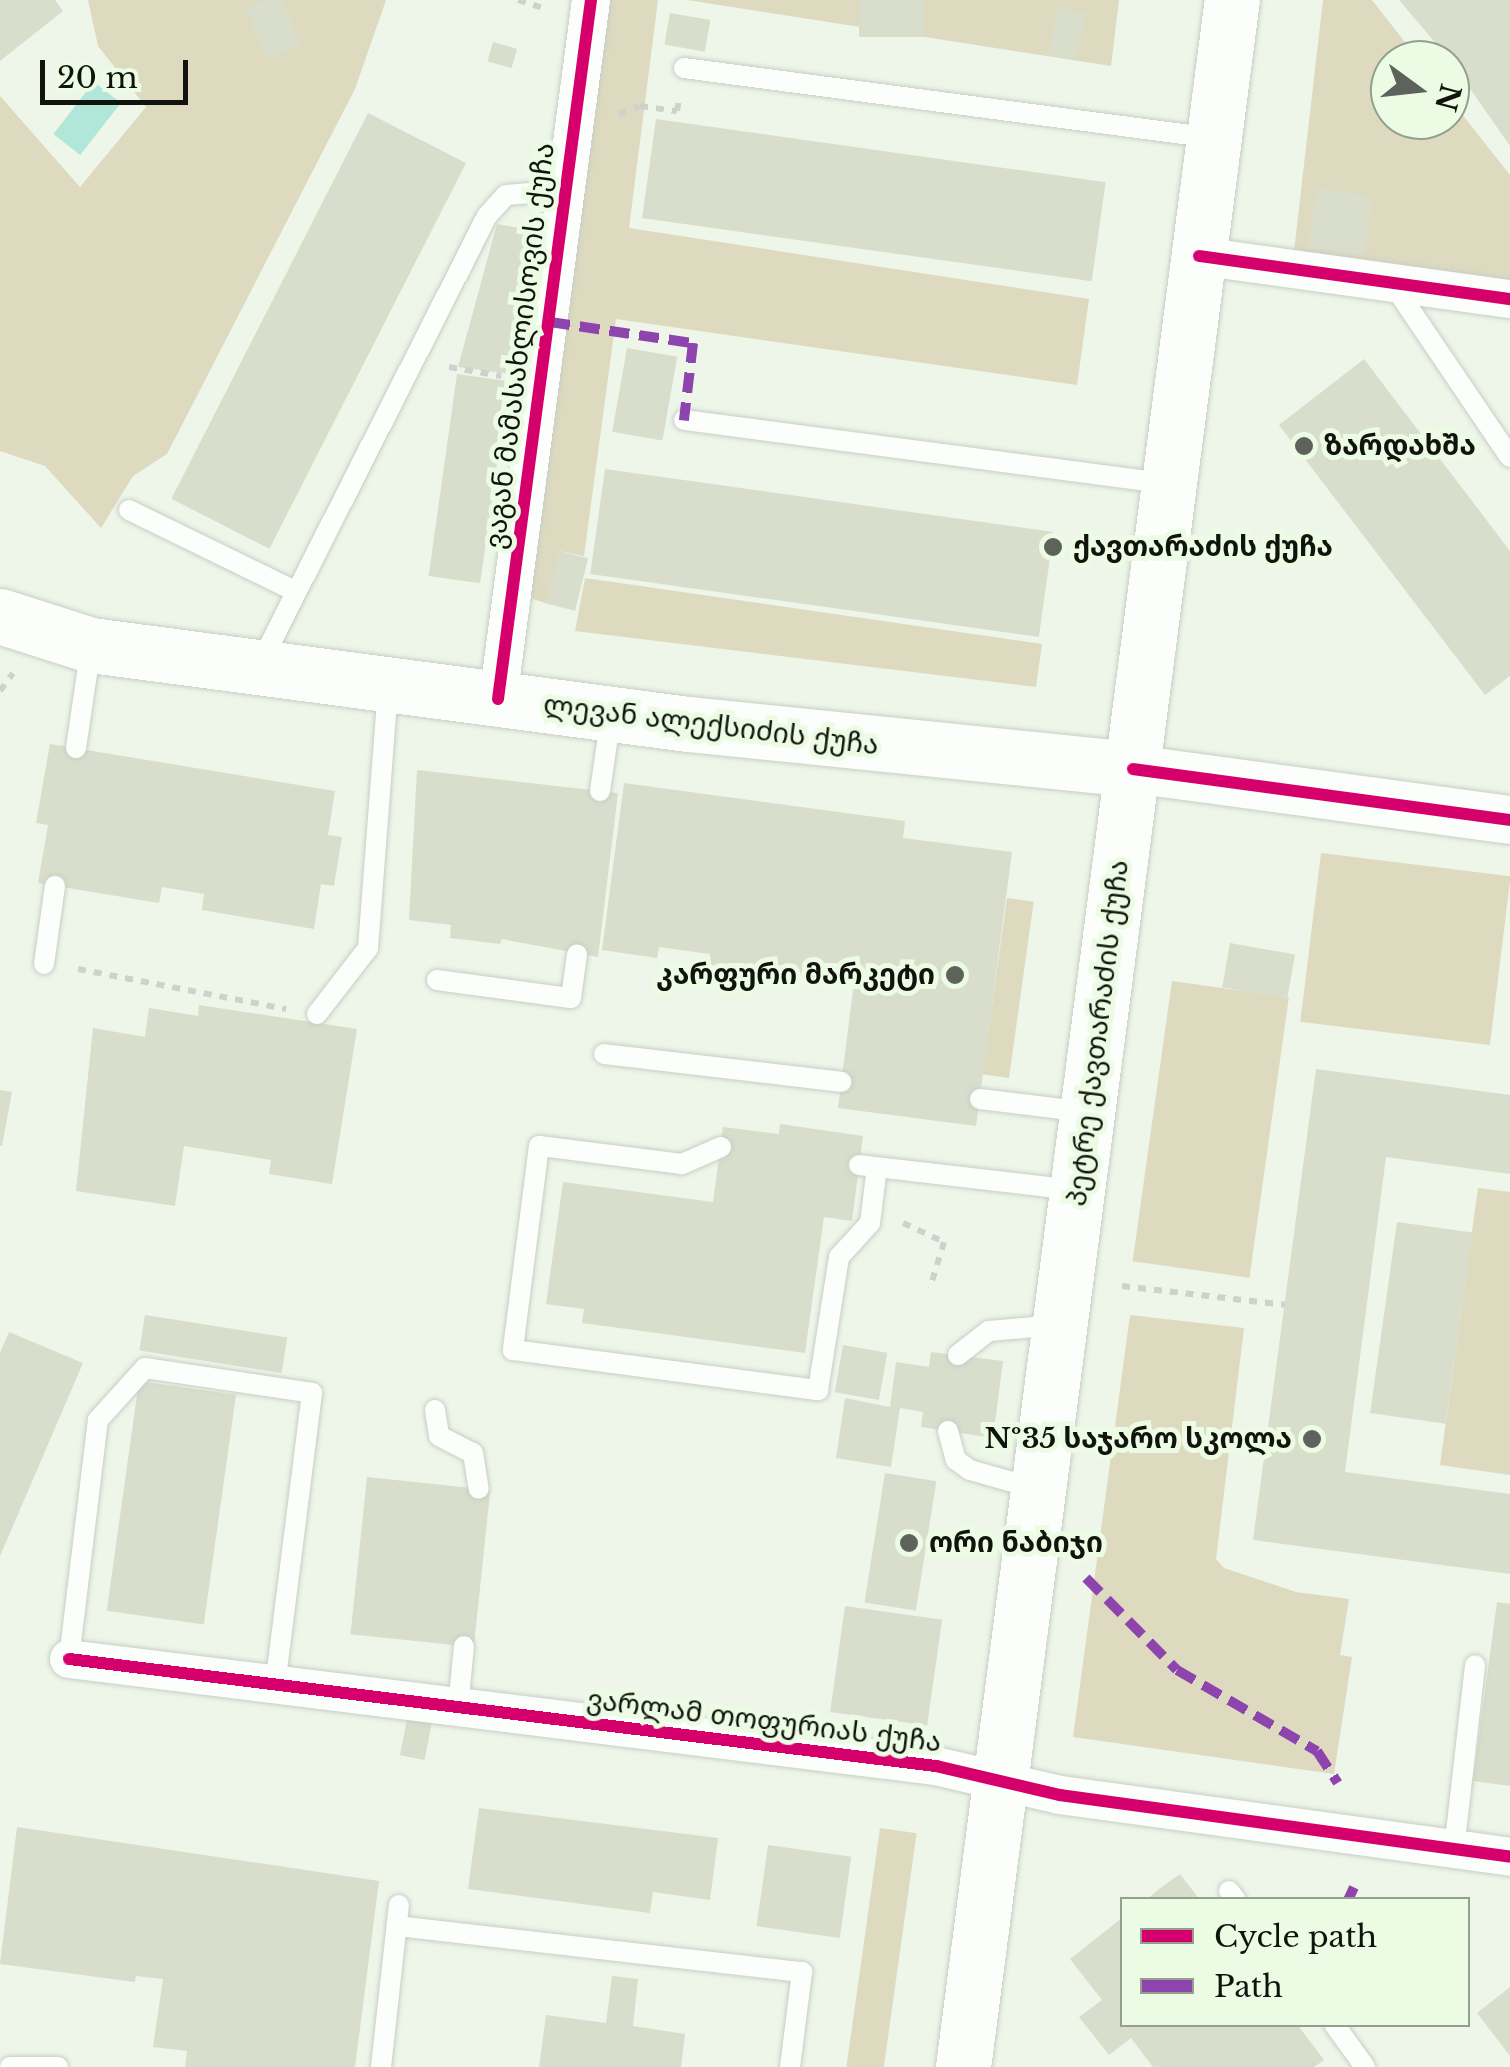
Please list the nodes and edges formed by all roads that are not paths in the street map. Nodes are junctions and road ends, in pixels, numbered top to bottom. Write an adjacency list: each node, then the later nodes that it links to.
1 (591, 0): 5 (street, ვაგან მამასახლისოვის ქუჩა)
2 (1232, 0): 4 (main road, პეტრე ქავთარაძის ქუჩა)
3 (684, 68): 4 (lane)
4 (1214, 138): 6 (main road, პეტრე ქავთარაძის ქუჩა)
5 (566, 190): 13 (lane); 18 (street, ვაგან მამასახლისოვის ქუჩა)
6 (1199, 256): 7 (street); 11 (main road, პეტრე ქავთარაძის ქუჩა)
7 (1392, 283): 8 (street); 10 (lane)
8 (1510, 298)
9 (684, 420): 11 (lane)
10 (1510, 457)
11 (1170, 484): 21 (main road, პეტრე ქავთარაძის ქუჩა)
12 (128, 510): 13 (lane)
13 (292, 590): 16 (lane)
14 (0, 616): 15 (main road, ლევან ალექსიძის ქუჩა)
15 (53, 651): 16 (main road, ლევან ალექსიძის ქუჩა); 20 (lane)
16 (260, 666): 17 (main road, ლევან ალექსიძის ქუჩა)
17 (388, 684): 18 (main road, ლევან ალექსიძის ქუჩა); 28 (lane)
18 (498, 699): 19 (main road, ლევან ალექსიძის ქუჩა)
19 (612, 714): 21 (main road, ლევან ალექსიძის ქუჩა); 22 (lane)
20 (76, 748)
21 (1132, 769): 23 (street); 32 (main road, პეტრე ქავთარაძის ქუჩა)
22 (600, 791)
23 (1510, 820)
24 (55, 886): 26 (lane)
25 (577, 954): 27 (lane)
26 (44, 964)
27 (437, 980)
28 (317, 1014)
29 (604, 1054): 30 (lane)
30 (841, 1082)
31 (980, 1099): 32 (lane)
32 (1088, 1112): 34 (main road, პეტრე ქავთარაძის ქუჩა)
33 (721, 1147): 34 (lane)
34 (1077, 1190): 35 (main road, პეტრე ქავთარაძის ქუჩა)
35 (1060, 1325): 36 (lane); 40 (main road, პეტრე ქავთარაძის ქუჩა)
36 (958, 1355)
37 (435, 1410): 39 (lane)
38 (948, 1431): 40 (lane)
39 (479, 1489)
40 (1039, 1490): 46 (main road, პეტრე ქავთარაძის ქუჩა)
41 (464, 1646): 45 (lane)
42 (69, 1658): 44 (street, ვარლამ თოფურიას ქუჩა); 44 (lane)
43 (1475, 1665): 47 (lane)
44 (274, 1684): 45 (street, ვარლამ თოფურიას ქუჩა)
45 (458, 1707): 46 (street, ვარლამ თოფურიას ქუჩა)
46 (1000, 1783): 47 (street, ვარლამ თოფურიას ქუჩა); 54 (main road, პეტრე ქავთარაძის ქუჩა)
47 (1454, 1850): 48 (street, ვარლამ თოფურიას ქუჩა)
48 (1510, 1858)
49 (1336, 2027): 55 (lane)
50 (10, 2067): 51 (lane)
51 (58, 2067)
52 (381, 2067): 53 (lane)
53 (790, 2067)
54 (963, 2067)
55 (1365, 2067)

